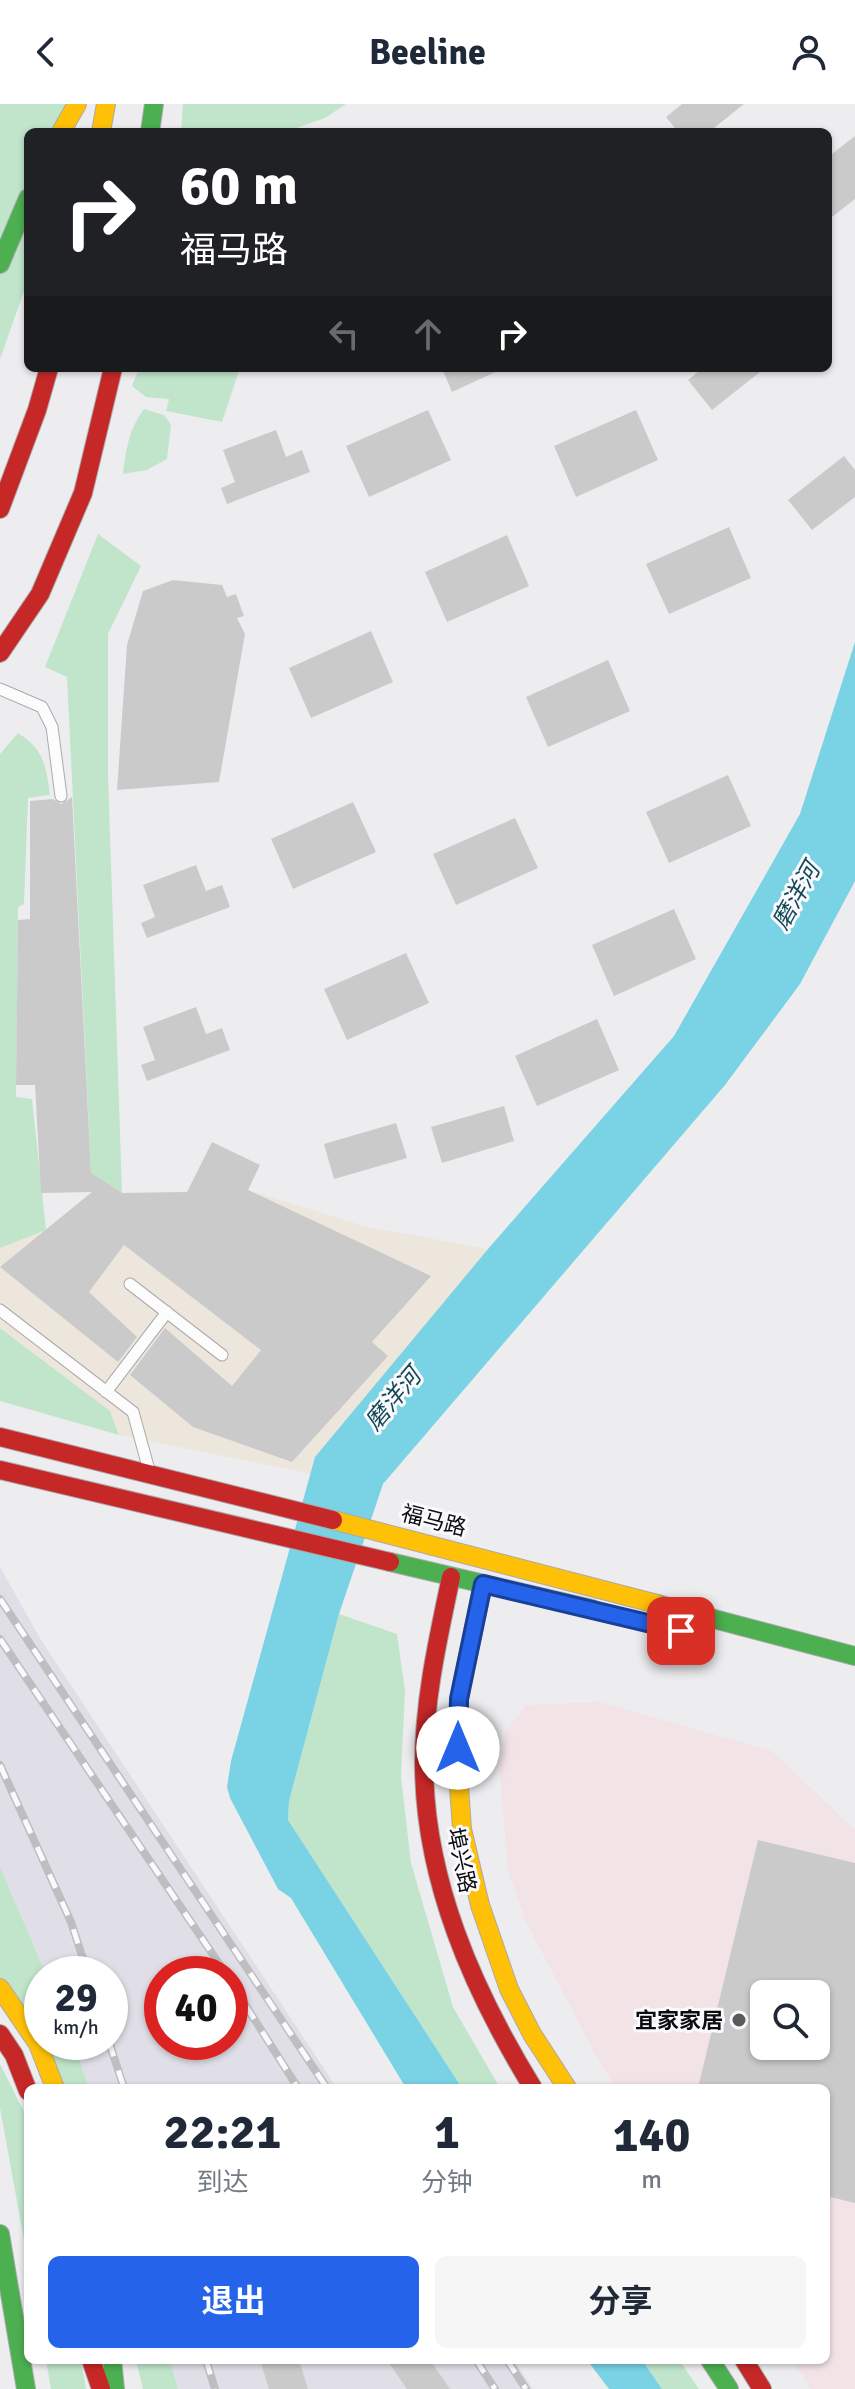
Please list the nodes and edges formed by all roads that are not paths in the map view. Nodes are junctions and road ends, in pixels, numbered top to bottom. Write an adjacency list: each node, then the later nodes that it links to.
1 (77, 104): 4 (main road)
2 (106, 104): 5 (main road)
3 (154, 104): 6 (main road)
4 (63, 128)
5 (102, 128)
6 (151, 128)
7 (24, 202): 9 (main road)
8 (24, 207): 9 (main road)
9 (19, 219): 10 (main road)
10 (0, 264)
11 (48, 372): 13 (main road)
12 (112, 372): 14 (main road)
13 (0, 509)
14 (0, 653)
15 (0, 689): 16 (lane)
16 (61, 796)
17 (130, 1284): 19 (lane)
18 (0, 1310): 21 (lane)
19 (167, 1312): 20 (lane); 21 (lane)
20 (222, 1355)
21 (106, 1392): 24 (lane)
22 (0, 1437): 24 (main road, 福马路)
23 (0, 1470): 25 (main road)
24 (151, 1474): 28 (main road, 福马路)
25 (451, 1577): 26 (main road); 33 (main road, 埠兴路)
26 (483, 1584): 27 (main road); 34 (main road, 埠兴路)
27 (606, 1613)
28 (855, 1656)
29 (0, 1988): 32 (main road)
30 (0, 2034): 31 (main road)
31 (25, 2084)
32 (53, 2084)
33 (530, 2084)
34 (564, 2084)
35 (0, 2234): 40 (main road)
36 (92, 2364): 41 (main road)
37 (112, 2364): 42 (main road)
38 (713, 2364): 43 (main road)
39 (746, 2364): 44 (main road)
40 (26, 2389)
41 (101, 2389)
42 (115, 2389)
43 (729, 2389)
44 (762, 2389)

